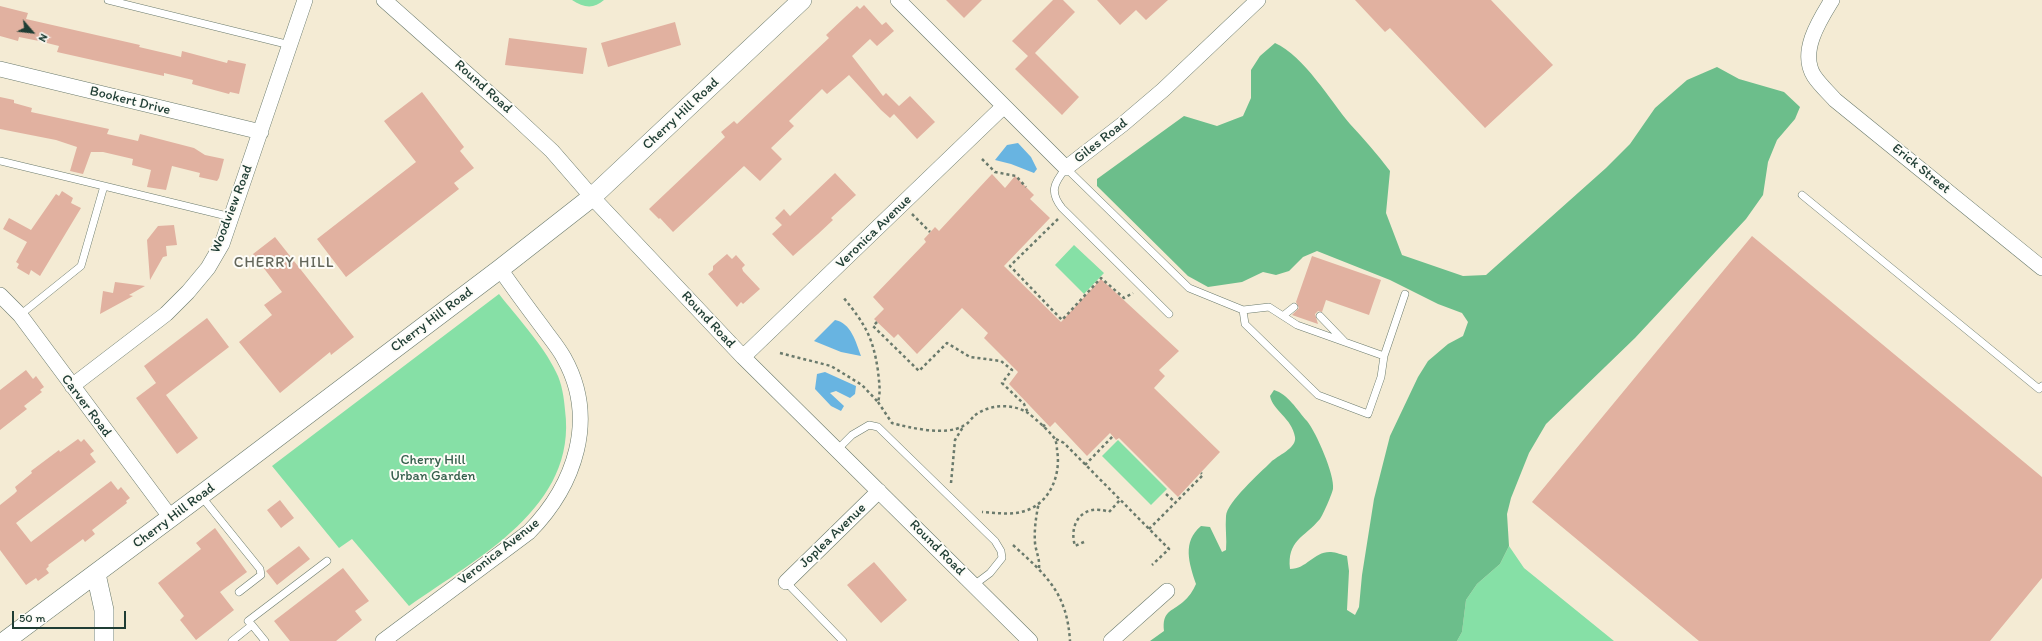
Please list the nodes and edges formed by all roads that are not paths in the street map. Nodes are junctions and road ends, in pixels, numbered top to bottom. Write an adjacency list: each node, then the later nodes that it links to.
1 (108, 0): 8 (lane)
2 (305, 0): 8 (street, Woodview Road)
3 (384, 0): 16 (street, Round Road)
4 (802, 0): 16 (street, Cherry Hill Road)
5 (898, 0): 10 (street, Giles Road)
6 (1258, 0): 13 (street, Giles Road)
7 (1832, 0): 18 (street, Erick Street)
8 (290, 45): 11 (street, Woodview Road)
9 (0, 69): 11 (street, Bookert Drive)
10 (1004, 106): 13 (street, Giles Road); 30 (street, Veronica Avenue)
11 (261, 132): 17 (street, Woodview Road)
12 (0, 161): 14 (lane)
13 (1066, 168): 23 (lane); 24 (lane)
14 (104, 186): 17 (lane); 25 (lane)
15 (1802, 196): 32 (lane)
16 (592, 197): 19 (street, Cherry Hill Road); 30 (street, Round Road)
17 (231, 217): 31 (street, Woodview Road)
18 (2042, 268)
19 (500, 269): 35 (street, Cherry Hill Road); 48 (street, Veronica Avenue)
20 (1405, 294): 29 (lane)
21 (0, 295): 25 (street, Carver Road)
22 (1294, 308): 26 (lane)
23 (1243, 310): 26 (lane); 29 (lane)
24 (1169, 314)
25 (20, 315): 31 (street, Carver Road)
26 (1284, 315): 28 (lane)
27 (1320, 316): 28 (lane)
28 (1344, 341): 29 (lane)
29 (1384, 356)
30 (743, 357): 33 (street, Round Road)
31 (72, 386): 36 (street, Carver Road)
32 (2041, 389)
33 (838, 449): 34 (street, Round Road); 40 (lane)
34 (880, 491): 39 (street, Joplea Avenue); 40 (street, Round Road)
35 (201, 495): 36 (street, Cherry Hill Road); 42 (lane)
36 (171, 518): 38 (street, Cherry Hill Road)
37 (327, 561): 43 (lane)
38 (96, 574): 44 (street, Cherry Hill Road); 45 (street)
39 (786, 582): 49 (lane)
40 (974, 585): 50 (street, Round Road)
41 (1166, 591): 51 (street)
42 (239, 592)
43 (252, 625): 46 (lane); 47 (lane)
44 (5, 641)
45 (104, 641)
46 (232, 641)
47 (265, 641)
48 (383, 641)
49 (843, 641)
50 (1030, 641)
51 (1111, 641)

